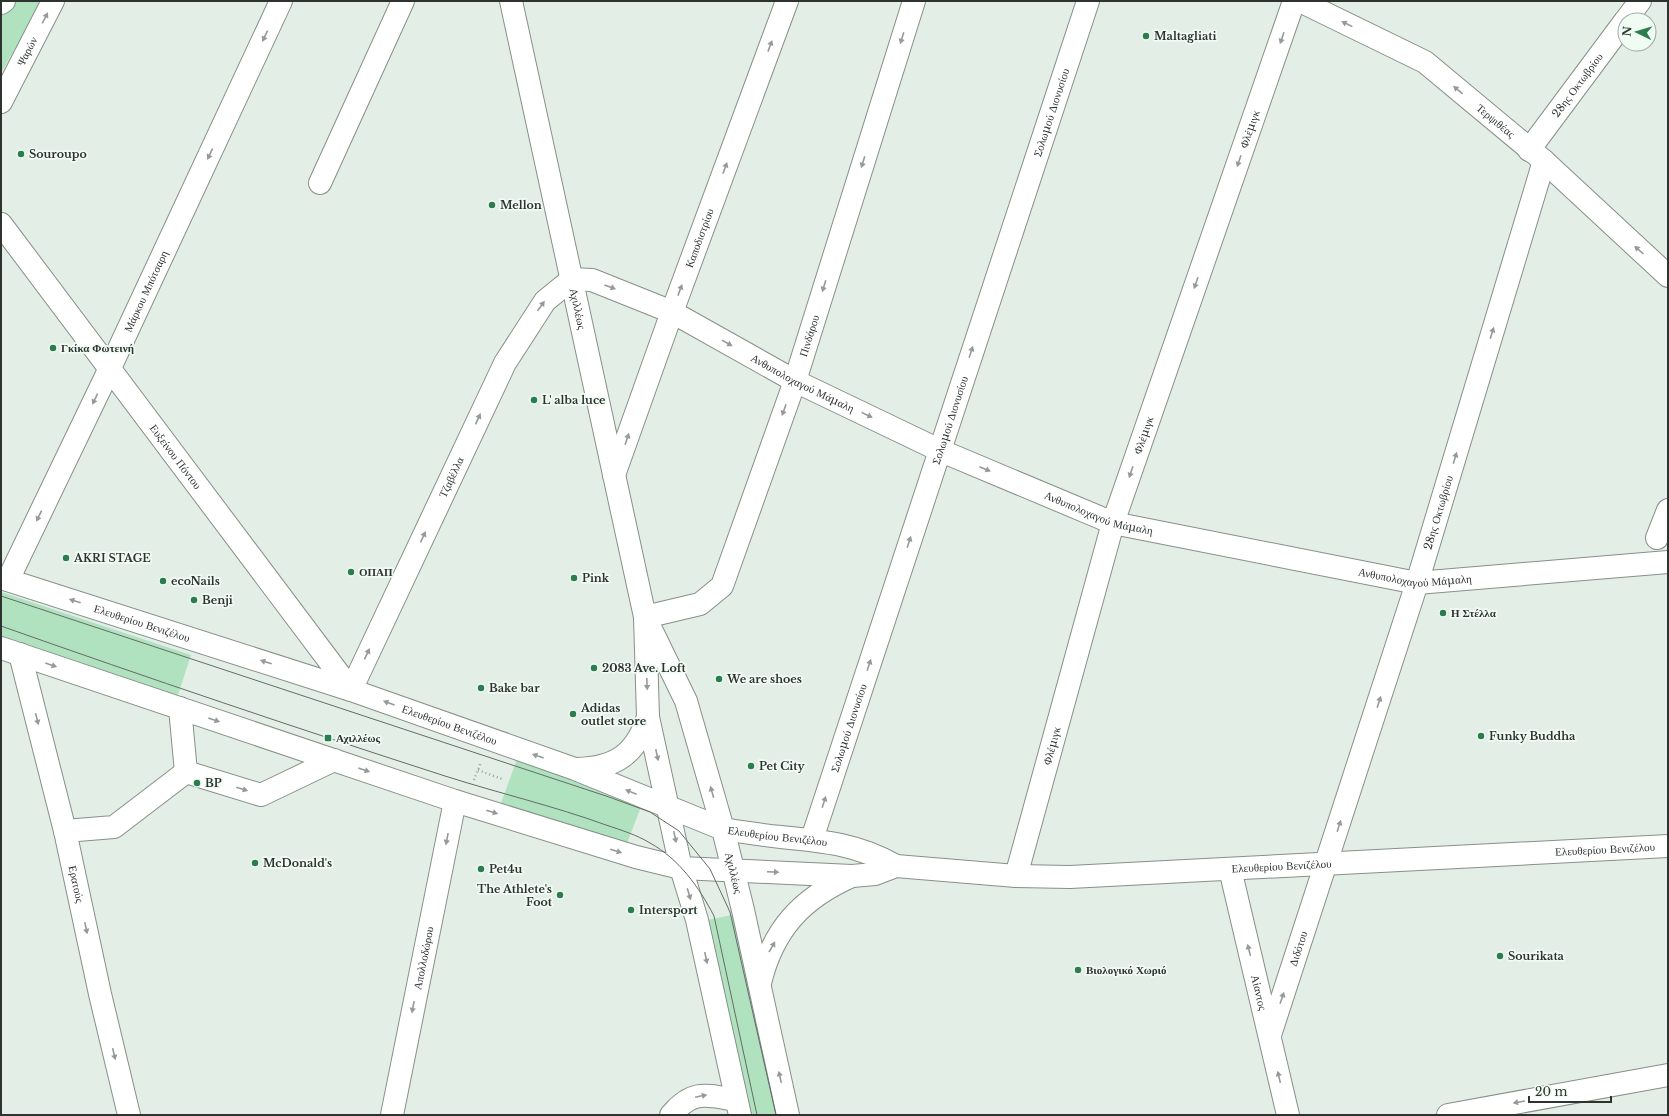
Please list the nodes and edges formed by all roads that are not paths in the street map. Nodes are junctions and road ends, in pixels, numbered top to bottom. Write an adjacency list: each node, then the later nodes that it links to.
1 (4, 1): 12 (street)
2 (54, 1): 15 (street, Ψαρών, one-way to 2)
3 (281, 1): 22 (street, Μάρκου Μπότσαρη, one-way to 22)
4 (403, 1): 17 (street)
5 (511, 1): 20 (street, Αχιλλέως)
6 (787, 1): 21 (street, Καποδιστρίου, one-way to 6)
7 (914, 1): 23 (street, Πινδάρου, one-way to 23)
8 (1088, 1): 24 (street, Σολωμού Διονυσίου, one-way to 8)
9 (1294, 1): 27 (street, Φλέμιγκ, one-way to 27)
10 (1300, 1): 16 (street, Τερψιθέας, one-way to 10)
11 (1640, 1): 13 (street, 28ης Οκτωβρίου)
12 (1, 3)
13 (1631, 12)
14 (1617, 32): 16 (street, 28ης Οκτωβρίου)
15 (1, 102)
16 (1537, 156): 19 (street, Τερψιθέας, one-way to 16); 31 (street, 28ης Οκτωβρίου, one-way to 16)
17 (320, 183)
18 (1, 224): 22 (street, Ευξείνου Πόντου)
19 (1668, 276)
20 (572, 279): 21 (street, Ανθυπολοχαγού Μάμαλη, one-way to 21); 25 (street, Αχιλλέως); 34 (street, Τζαβέλλα, one-way to 20)
21 (672, 312): 23 (street, Ανθυπολοχαγού Μάμαλη, one-way to 23); 25 (street, Καποδιστρίου, one-way to 21)
22 (110, 368): 30 (street, Μάρκου Μπότσαρη, one-way to 30); 34 (street, Ευξείνου Πόντου)
23 (795, 381): 24 (street, Ανθυπολοχαγού Μάμαλη, one-way to 24); 32 (street, Πινδάρου, one-way to 32)
24 (939, 450): 27 (street, Ανθυπολοχαγού Μάμαλη, one-way to 27); 44 (street, Σολωμού Διονυσίου, one-way to 24)
25 (614, 475): 32 (street, Αχιλλέως)
26 (1668, 510): 28 (street)
27 (1113, 523): 31 (street, Ανθυπολοχαγού Μάμαλη); 52 (street, Φλέμιγκ)
28 (1657, 538)
29 (1668, 562): 31 (street, Ανθυπολοχαγού Μάμαλη)
30 (4, 579): 34 (street, Ελευθερίου Βενιζέλου, one-way to 30)
31 (1418, 583): 46 (street, 28ης Οκτωβρίου, one-way to 31)
32 (645, 617): 36 (street, Αχιλλέως, one-way to 36); 42 (street, Αχιλλέως, one-way to 32)
33 (11, 651): 35 (street, Ελευθερίου Βενιζέλου, one-way to 35); 43 (street, Ερατούς, one-way to 43)
34 (351, 690): 38 (street, Ελευθερίου Βενιζέλου, one-way to 34)
35 (180, 708): 37 (street, Ελευθερίου Βενιζέλου, one-way to 37); 39 (street)
36 (648, 717): 38 (street); 41 (street, Αχιλλέως, one-way to 41)
37 (334, 760): 39 (street, one-way to 37); 40 (street, Ελευθερίου Βενιζέλου, one-way to 40)
38 (575, 769): 41 (street, Ελευθερίου Βενιζέλου, one-way to 38)
39 (186, 772): 43 (street)
40 (455, 801): 48 (street, Ελευθερίου Βενιζέλου, one-way to 48); 58 (street, Απολλοδώρου, one-way to 58)
41 (667, 807): 42 (street, Ελευθερίου Βενιζέλου); 48 (street, Αχιλλέως, one-way to 48)
42 (723, 830): 44 (street, Ελευθερίου Βενιζέλου); 49 (street, Αχιλλέως)
43 (65, 831): 57 (street, Ερατούς, one-way to 57)
44 (812, 839): 47 (street, Ελευθερίου Βενιζέλου)
45 (1668, 846): 46 (street, Ελευθερίου Βενιζέλου)
46 (1327, 863): 50 (street, Ελευθερίου Βενιζέλου); 54 (street, Διδότου, one-way to 46)
47 (896, 866): 51 (street, Ελευθερίου Βενιζέλου); 52 (street, Ελευθερίου Βενιζέλου)
48 (681, 868): 49 (street, Ελευθερίου Βενιζέλου); 56 (street, Αχιλλέως, one-way to 56)
49 (734, 870): 51 (street, Ελευθερίου Βενιζέλου, one-way to 51); 53 (street, Αχιλλέως)
50 (1230, 870): 52 (street, Ελευθερίου Βενιζέλου); 54 (street, Αίαντος, one-way to 50)
51 (852, 876): 53 (street, one-way to 51)
52 (1016, 876)
53 (760, 984): 60 (street, Αχιλλέως, one-way to 53)
54 (1270, 1035): 61 (street, Αίαντος, one-way to 54)
55 (1668, 1075): 62 (street, one-way to 62)
56 (738, 1108): 59 (street, one-way to 56)
57 (129, 1115)
58 (392, 1115)
59 (671, 1115)
60 (788, 1115)
61 (1288, 1115)
62 (1448, 1115)

